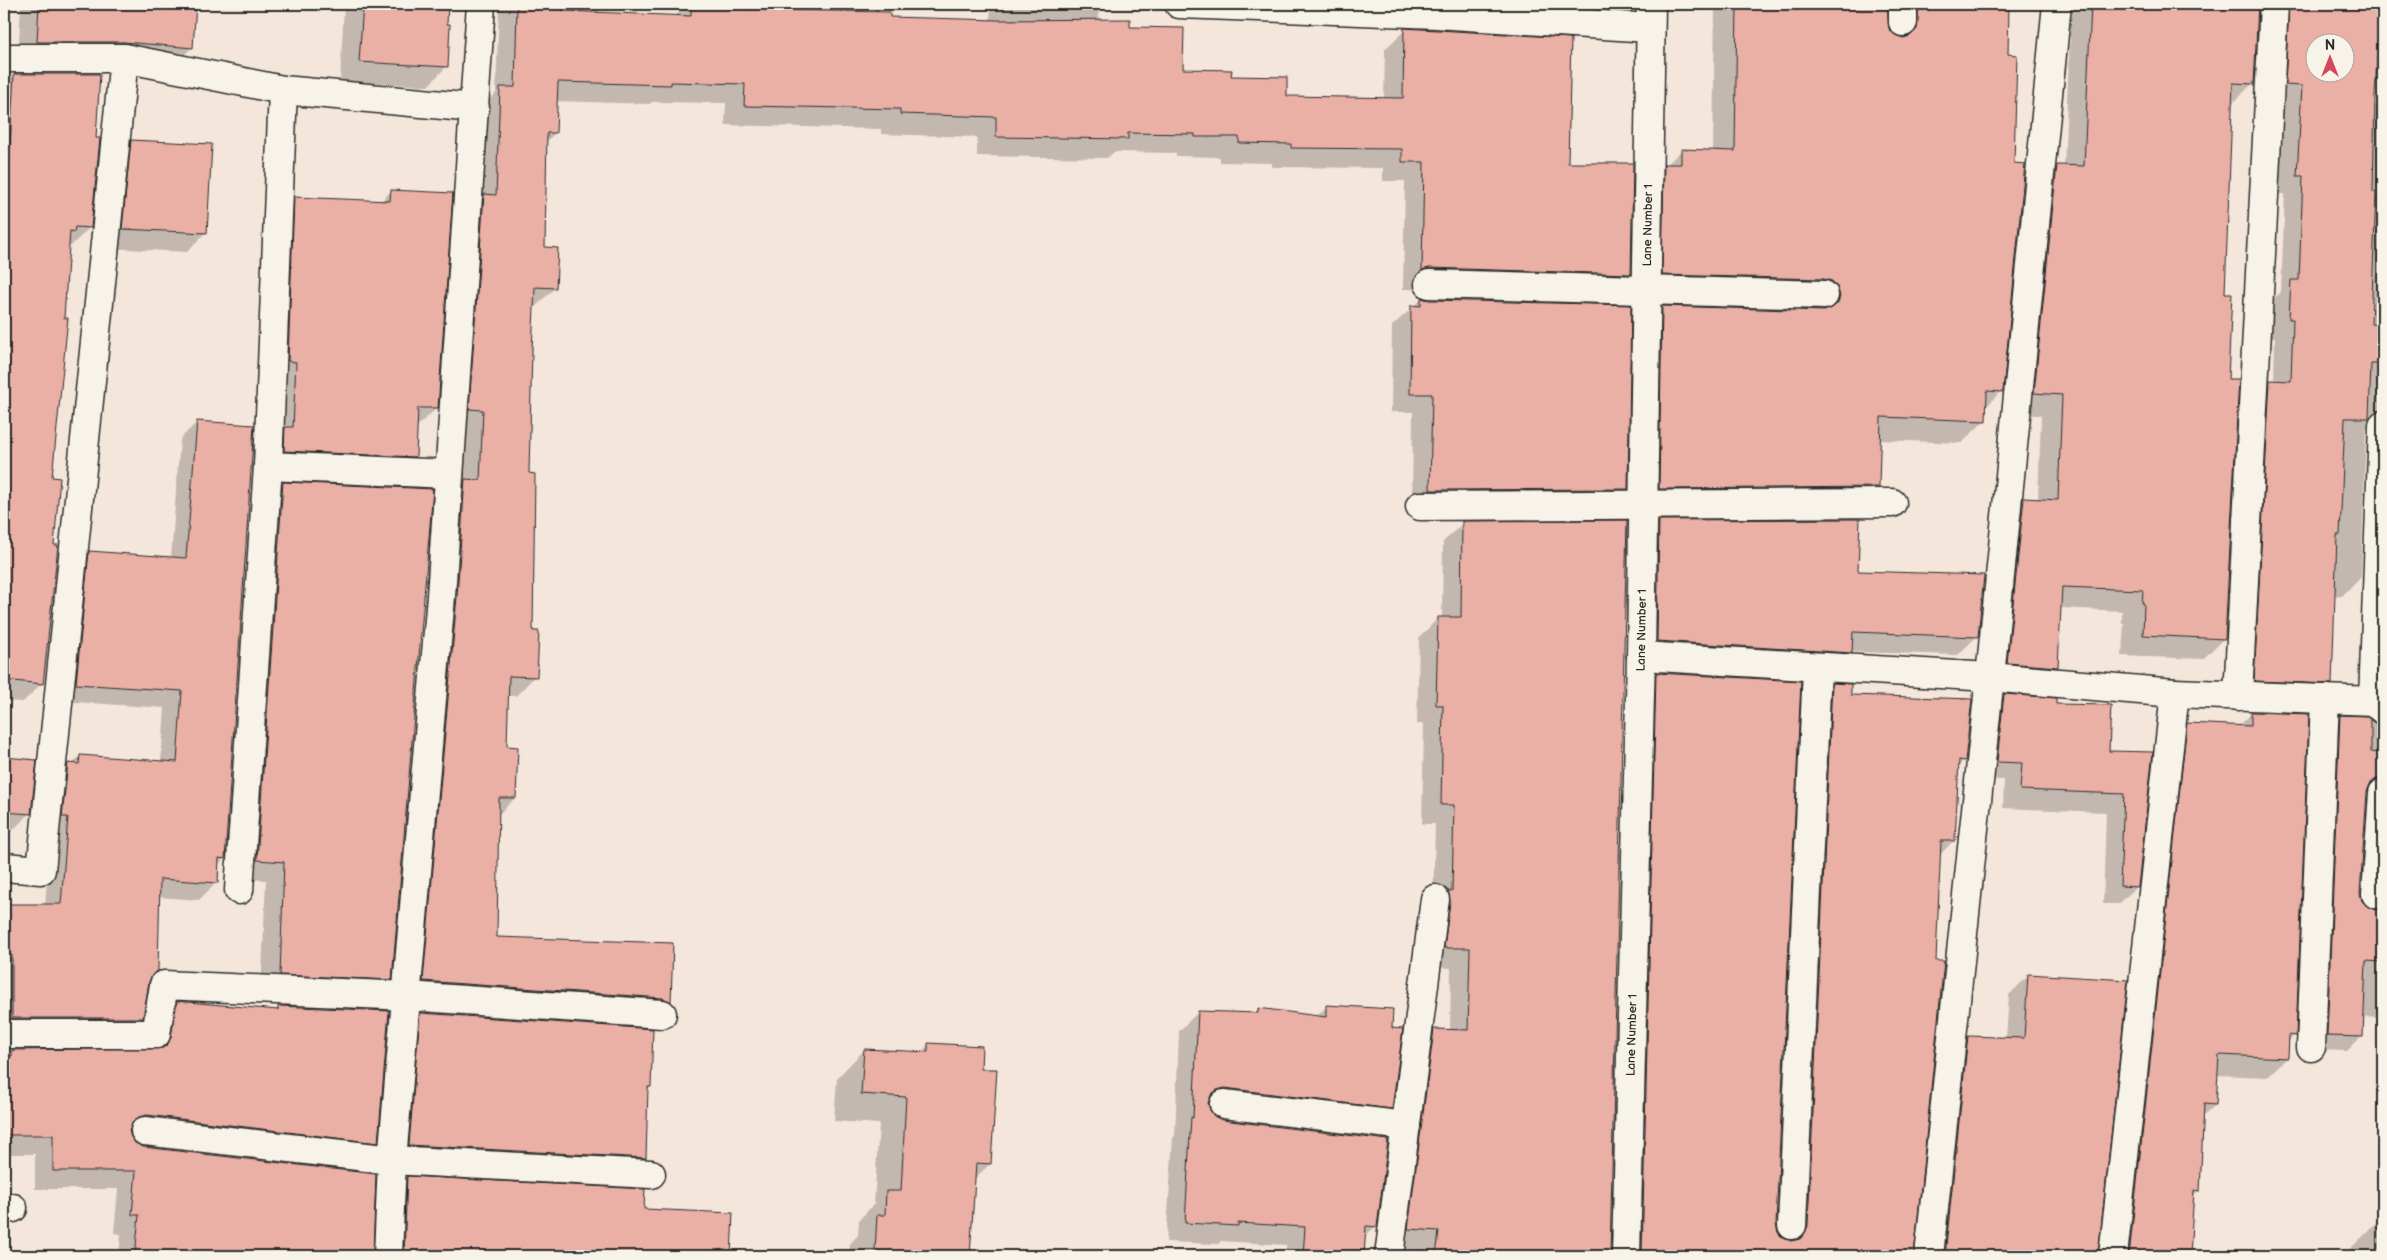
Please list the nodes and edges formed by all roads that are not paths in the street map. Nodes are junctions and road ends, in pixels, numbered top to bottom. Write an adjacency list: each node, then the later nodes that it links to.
1 (481, 4): 9 (street)
2 (1179, 4): 5 (street)
3 (2057, 4): 21 (street)
4 (2274, 4): 23 (street)
5 (1650, 16): 11 (street, Lane Number 1)
6 (4, 58): 7 (street)
7 (124, 58): 8 (street); 27 (street)
8 (284, 90): 9 (street); 14 (street)
9 (475, 108): 15 (street)
10 (1429, 284): 11 (street)
11 (1646, 289): 12 (street); 17 (street, Lane Number 1)
12 (1824, 295)
13 (2383, 425): 25 (street)
14 (268, 466): 15 (street); 28 (street)
15 (449, 474): 31 (street)
16 (1892, 503): 17 (street)
17 (1644, 504): 18 (street); 19 (street, Lane Number 1)
18 (1420, 506)
19 (1641, 656): 20 (street); 43 (street, Lane Number 1)
20 (1817, 668): 21 (street); 40 (street)
21 (1990, 677): 22 (street); 44 (street)
22 (2175, 693): 23 (street); 45 (street)
23 (2238, 696): 24 (street)
24 (2325, 699): 25 (street); 34 (street)
25 (2378, 706)
26 (2383, 793): 29 (street)
27 (4, 867)
28 (239, 890)
29 (2376, 894)
30 (1435, 899): 36 (street)
31 (408, 996): 32 (street); 33 (street); 38 (street)
32 (662, 1014)
33 (4, 1034)
34 (2311, 1047)
35 (1224, 1104): 36 (street)
36 (1406, 1126): 42 (street)
37 (145, 1131): 38 (street)
38 (392, 1160): 39 (street); 41 (street)
39 (651, 1174)
40 (1792, 1225)
41 (388, 1256)
42 (1389, 1256)
43 (1626, 1256)
44 (1929, 1256)
45 (2113, 1256)

